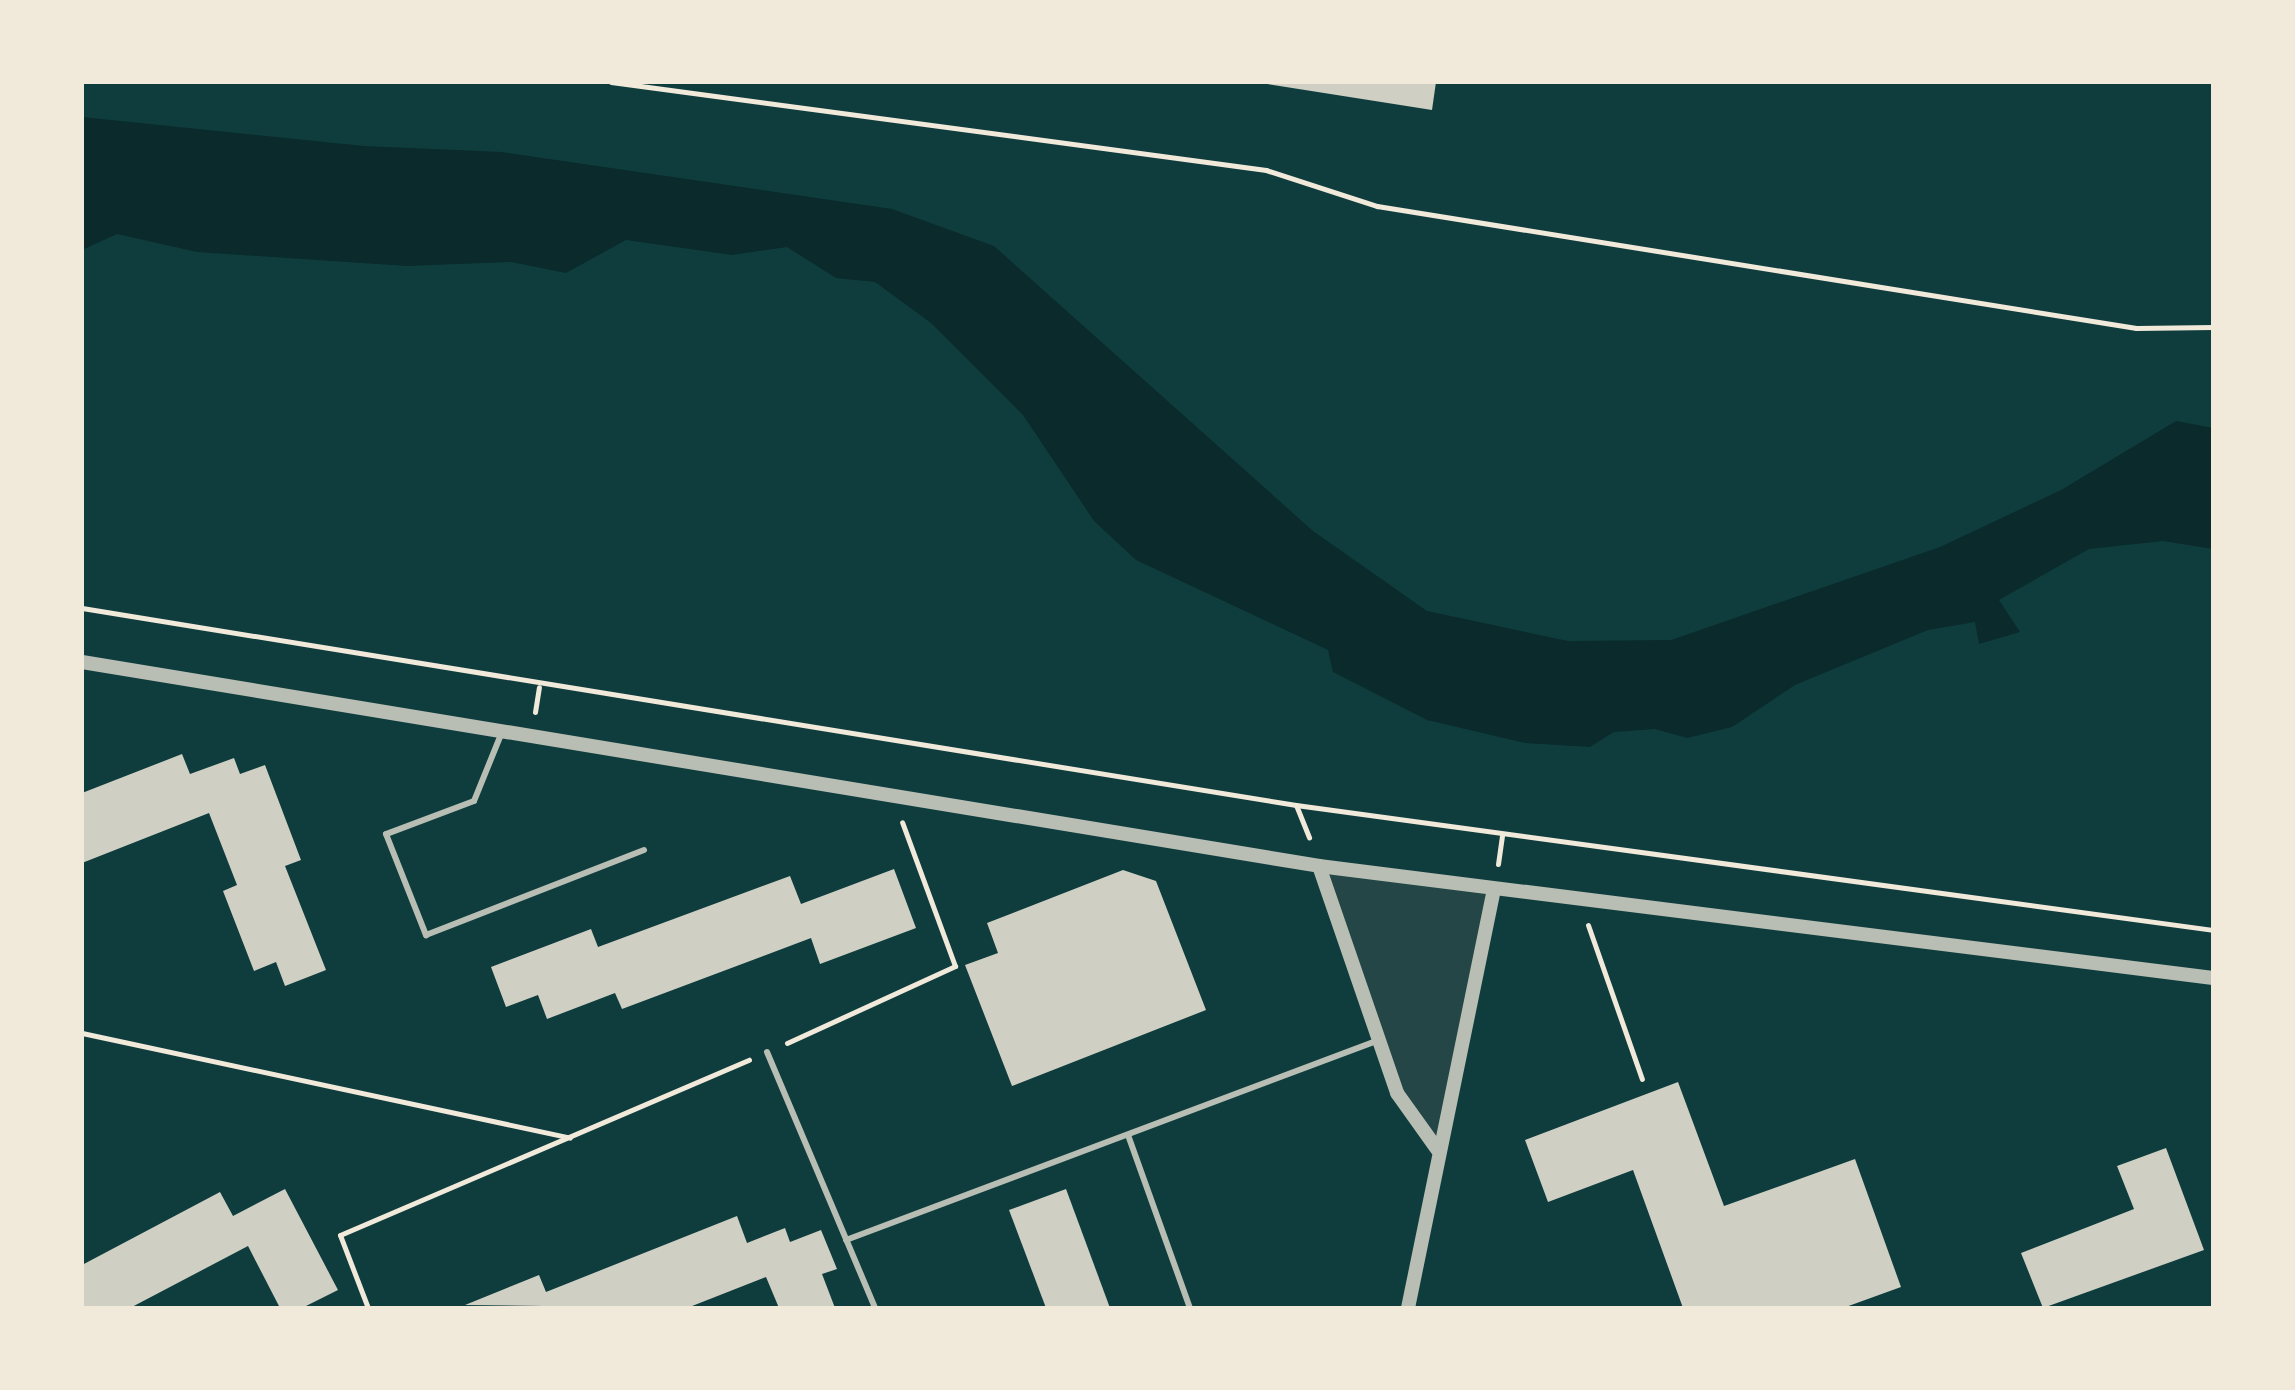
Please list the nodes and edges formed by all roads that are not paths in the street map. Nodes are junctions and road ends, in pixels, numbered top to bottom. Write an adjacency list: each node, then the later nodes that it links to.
1 (82, 662): 2 (street)
2 (503, 729): 3 (lane); 4 (street)
3 (644, 850)
4 (1319, 866): 5 (street); 7 (street)
5 (1494, 889): 6 (street); 10 (street)
6 (2213, 978)
7 (1379, 1040): 9 (lane); 10 (street)
8 (767, 1052): 11 (lane)
9 (1128, 1135): 11 (lane); 13 (lane)
10 (1437, 1149): 14 (street)
11 (846, 1240): 12 (lane)
12 (875, 1308)
13 (1190, 1308)
14 (1408, 1308)

